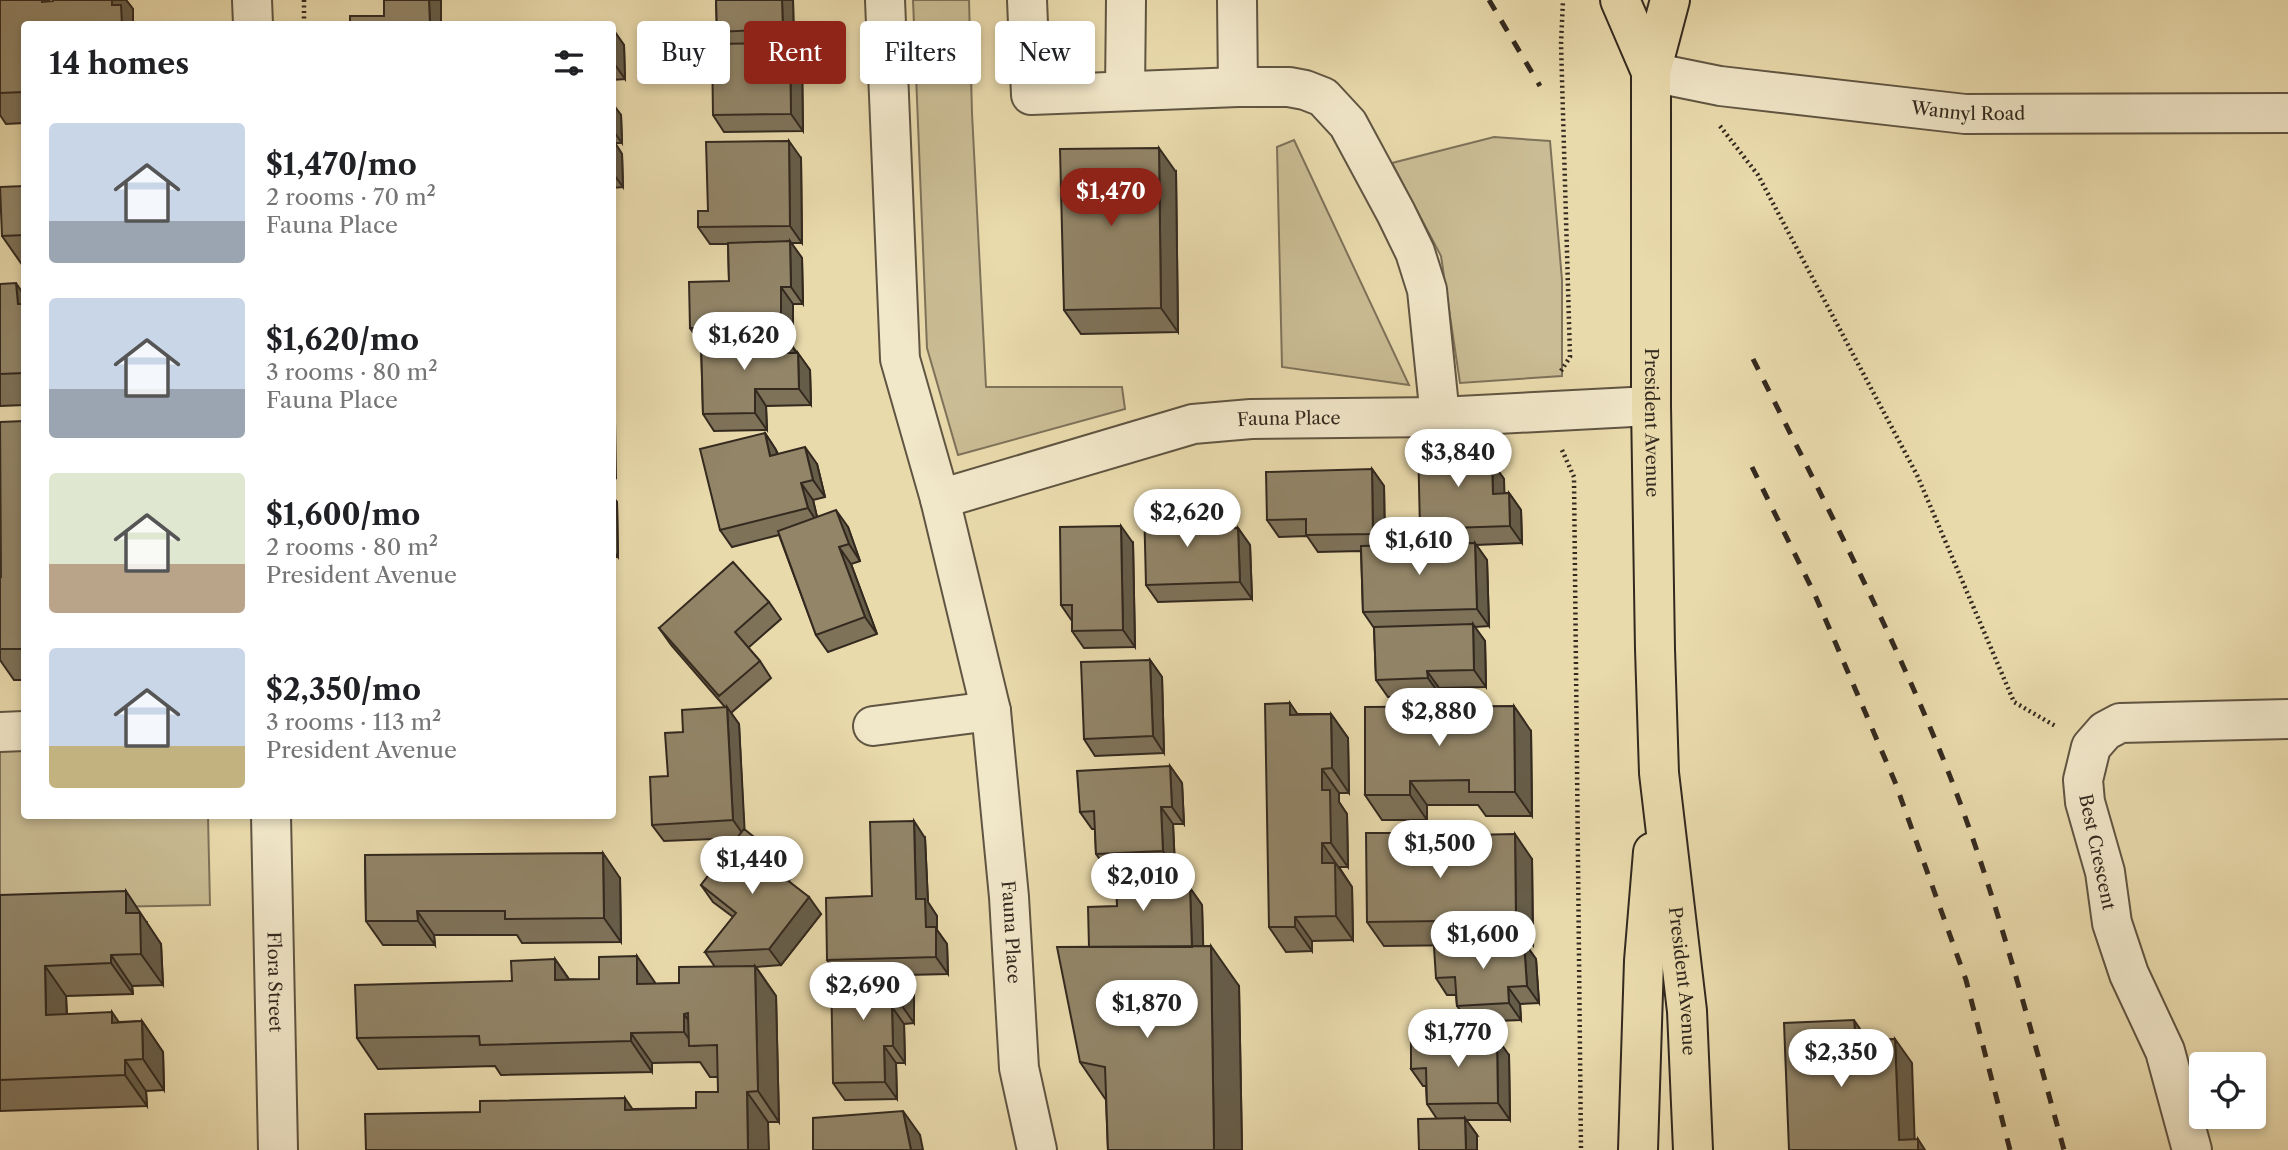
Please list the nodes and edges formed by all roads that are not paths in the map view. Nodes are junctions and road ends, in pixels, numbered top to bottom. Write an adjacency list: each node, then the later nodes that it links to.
1 (252, 0): 8 (street)
2 (885, 0): 15 (street, Fauna Place)
3 (1027, 0): 11 (street)
4 (1126, 0): 11 (street)
5 (1237, 0): 10 (street)
6 (1620, 0): 9 (main road, President Avenue)
7 (1670, 0): 9 (main road, President Avenue)
8 (253, 21)
9 (1651, 72): 12 (street, Wannyl Road); 13 (main road, President Avenue)
10 (1238, 87): 11 (street); 14 (street)
11 (1125, 91)
12 (2288, 113)
13 (1651, 406): 14 (street, Fauna Place); 21 (main road, President Avenue)
14 (1440, 417): 15 (street, Fauna Place)
15 (940, 499): 16 (street, Fauna Place)
16 (991, 711): 18 (street); 24 (street, Fauna Place)
17 (2288, 719): 27 (street, Best Crescent)
18 (873, 726)
19 (21, 731): 20 (street)
20 (0, 732)
21 (1659, 773): 25 (main road, President Avenue); 26 (main road, President Avenue)
22 (271, 819): 23 (street, Flora Street)
23 (278, 1150)
24 (1037, 1150)
25 (1638, 1150)
26 (1693, 1150)
27 (2192, 1150)

